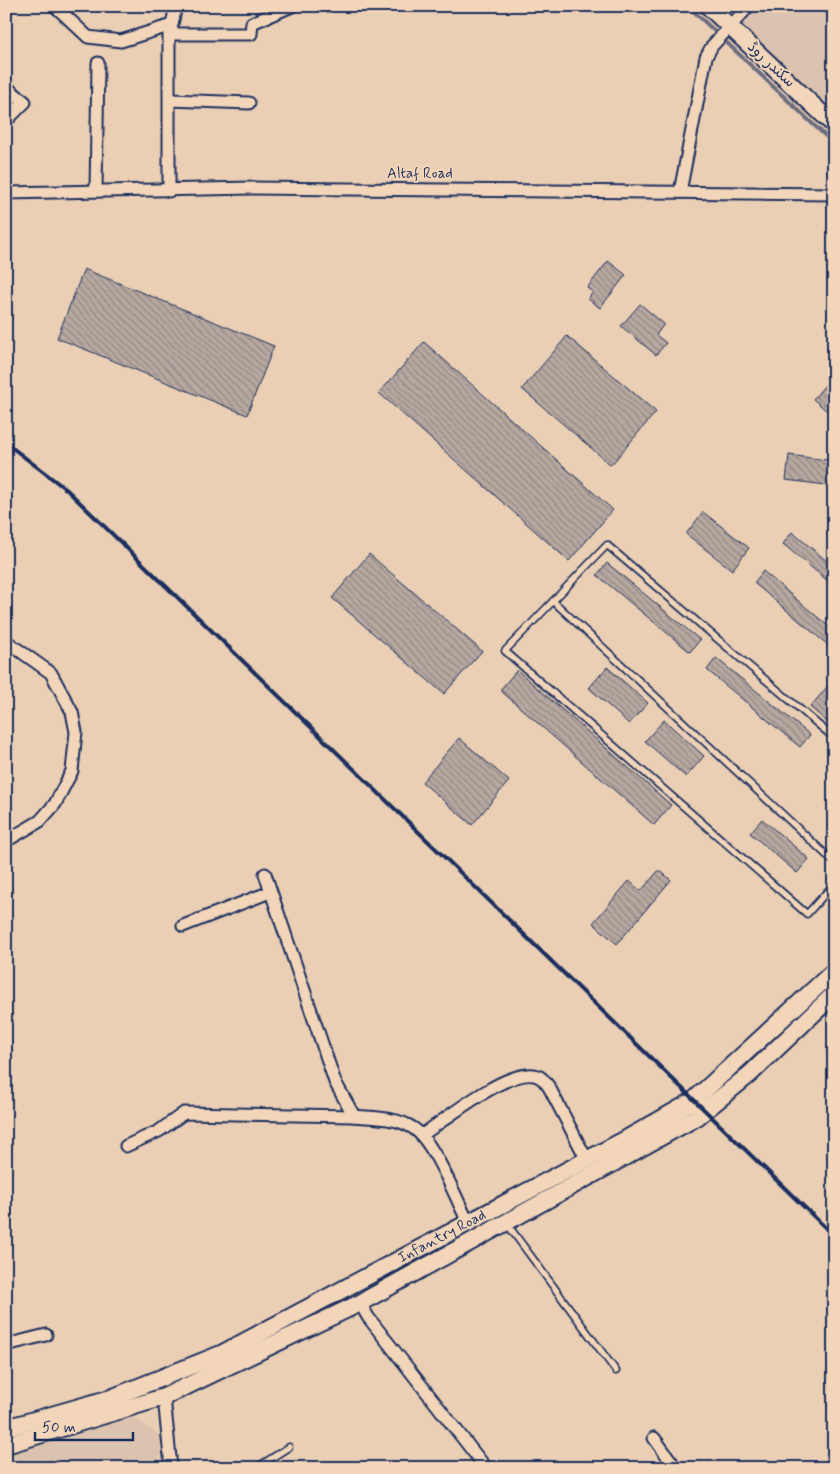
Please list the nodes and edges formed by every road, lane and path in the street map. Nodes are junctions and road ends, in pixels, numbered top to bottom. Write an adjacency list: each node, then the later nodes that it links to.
1 (55, 6): 7 (street)
2 (176, 6): 7 (street)
3 (292, 6): 7 (street)
4 (708, 6): 6 (main road, سکندر روڈ)
5 (749, 6): 6 (street)
6 (729, 26): 13 (main road, سکندر روڈ); 16 (street)
7 (170, 30): 10 (street)
8 (98, 63): 14 (street)
9 (6, 87): 12 (street)
10 (170, 100): 11 (street); 15 (street)
11 (249, 103)
12 (6, 120)
13 (834, 125)
14 (96, 191): 15 (street, Altaf Road); 17 (street, Altaf Road)
15 (168, 191): 16 (street, Altaf Road)
16 (680, 192): 18 (street, Altaf Road)
17 (6, 193)
18 (834, 194)
19 (554, 601): 21 (lane); 23 (lane); 25 (lane)
20 (6, 641): 22 (street)
21 (834, 738)
22 (6, 841)
23 (834, 862)
24 (266, 874): 26 (street)
25 (834, 884)
26 (270, 892): 27 (street); 30 (street)
27 (183, 926)
28 (834, 971): 33 (main road, Infantry Road)
29 (834, 994): 34 (main road, Infantry Road)
30 (354, 1116): 31 (street); 32 (street)
31 (422, 1135): 33 (street); 35 (street)
32 (126, 1146)
33 (587, 1160): 34 (main road, Infantry Road)
34 (502, 1215): 35 (main road, Infantry Road); 36 (main road, Infantry Road); 39 (lane)
35 (469, 1224): 41 (main road, Infantry Road)
36 (360, 1303): 40 (main road, Infantry Road); 47 (street)
37 (46, 1335): 38 (street)
38 (6, 1345)
39 (616, 1371)
40 (164, 1397): 43 (main road, Infantry Road); 45 (street)
41 (6, 1428)
42 (654, 1438): 48 (street)
43 (6, 1445)
44 (289, 1447): 46 (lane)
45 (171, 1468)
46 (256, 1468)
47 (486, 1468)
48 (676, 1468)

